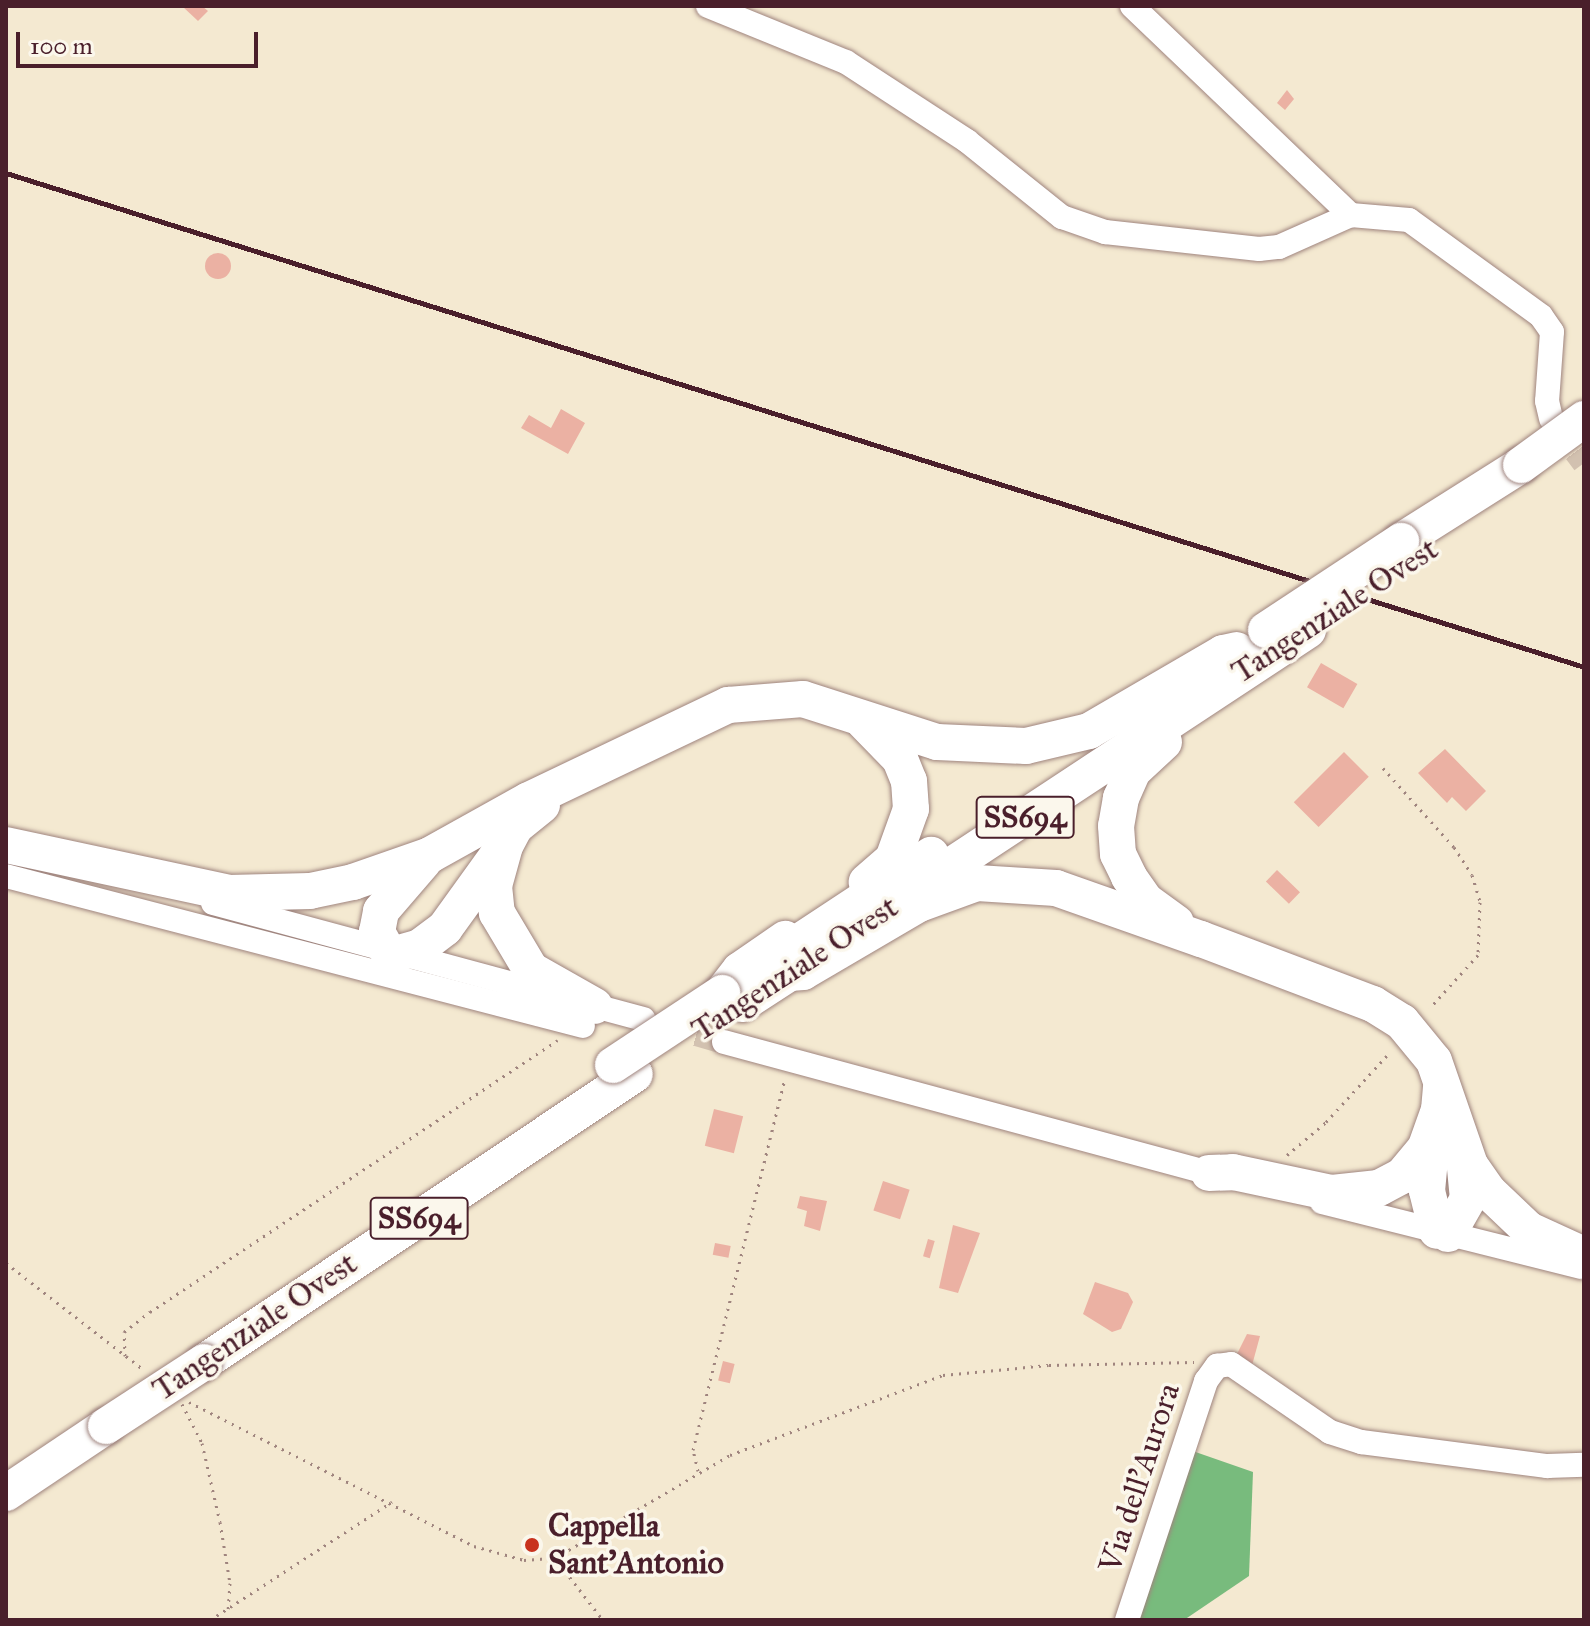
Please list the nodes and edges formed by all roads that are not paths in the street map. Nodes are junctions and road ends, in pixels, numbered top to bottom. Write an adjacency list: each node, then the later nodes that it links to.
1 (708, 6): 3 (street)
2 (1132, 6): 3 (street)
3 (1351, 215): 4 (street)
4 (1568, 419): 6 (highway, Tangenziale Ovest / SS694, bridge)
5 (1584, 445): 6 (highway, Tangenziale Ovest / SS694)
6 (1526, 474): 7 (highway, Tangenziale Ovest / SS694)
7 (1287, 634): 8 (highway, Tangenziale Ovest / SS694); 15 (highway); 17 (highway, Tangenziale Ovest / SS694)
8 (1237, 650): 9 (highway); 18 (highway, Tangenziale Ovest / SS694)
9 (831, 704): 10 (highway); 18 (highway)
10 (572, 781): 12 (highway); 13 (highway)
11 (6, 846): 13 (highway); 16 (street)
12 (505, 846): 16 (highway); 19 (highway)
13 (430, 855): 16 (highway)
14 (6, 876): 19 (street)
15 (1201, 939): 17 (highway); 22 (highway)
16 (393, 952): 19 (street)
17 (790, 973): 18 (highway, Tangenziale Ovest / SS694)
18 (732, 998): 27 (highway, Tangenziale Ovest / SS694)
19 (589, 1016): 20 (street)
20 (644, 1019)
21 (724, 1042): 23 (street)
22 (1447, 1137): 23 (highway); 24 (highway); 25 (highway)
23 (1209, 1173): 24 (street)
24 (1443, 1232): 26 (street)
25 (1584, 1255)
26 (1584, 1268)
27 (100, 1417): 29 (highway, Tangenziale Ovest / SS694); 30 (highway, Tangenziale Ovest / SS694)
28 (1584, 1465): 31 (street, Via dell'Aurora)
29 (6, 1466)
30 (6, 1493)
31 (1127, 1620)

